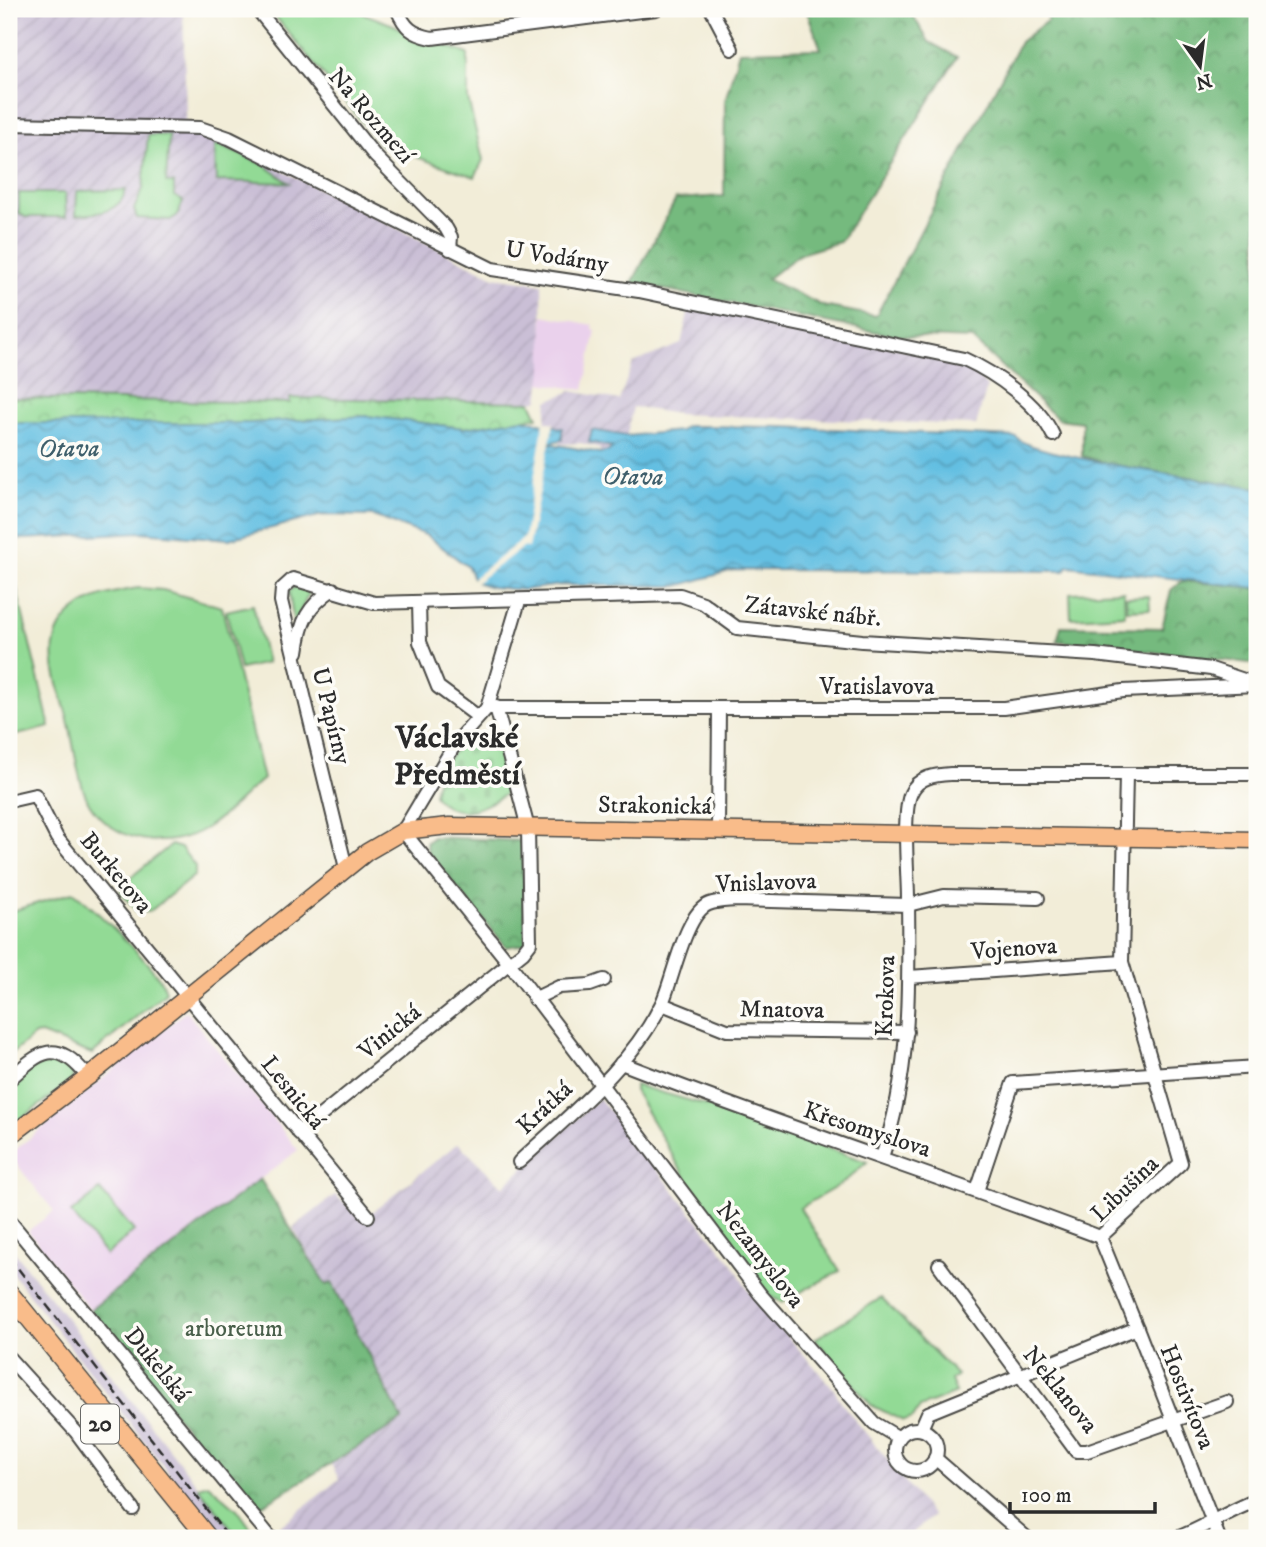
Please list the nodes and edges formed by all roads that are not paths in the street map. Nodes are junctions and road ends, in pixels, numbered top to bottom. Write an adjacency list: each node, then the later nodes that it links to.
1 (257, 9): 7 (street, Na Rozmezí)
2 (397, 9): 3 (street)
3 (656, 9)
4 (711, 9): 5 (street)
5 (732, 49)
6 (9, 124): 7 (street, U Vodárny)
7 (450, 249): 8 (street, U Vodárny)
8 (1053, 435)
9 (293, 579): 10 (street, Zátavské nábř.); 13 (street, U Papírny)
10 (333, 589): 12 (street, Zátavské nábř.); 13 (street)
11 (519, 601): 12 (street, Zátavské nábř.); 14 (street, Zátavské nábř.); 16 (street)
12 (419, 603): 16 (street)
13 (296, 659): 26 (street, U Papírny)
14 (1256, 684): 15 (street, Vratislavova)
15 (719, 708): 16 (street, Vratislavova); 21 (street)
16 (486, 710): 20 (street, Vinická); 22 (street)
17 (1257, 774): 18 (street)
18 (1126, 775): 23 (street); 24 (street)
19 (9, 801): 33 (street, Burketova)
20 (528, 828): 21 (main road, Strakonická); 22 (main road, Strakonická); 30 (street, Vinická)
21 (718, 830): 23 (main road, Strakonická)
22 (403, 831): 26 (main road); 30 (street, Nezamyslova)
23 (908, 834): 24 (main road, Strakonická); 28 (street, Krokova)
24 (1124, 839): 25 (main road, Strakonická); 29 (street, Libušina)
25 (1257, 840)
26 (346, 867): 33 (main road)
27 (1038, 898): 28 (street, Vnislavova)
28 (908, 905): 31 (street, Krokova); 35 (street, Vnislavova)
29 (1122, 962): 31 (street, Vojenova); 39 (street, Libušina)
30 (509, 963): 34 (street, Nezamyslova); 43 (street, Vinická)
31 (909, 977): 36 (street, Krokova)
32 (604, 980): 34 (street)
33 (187, 995): 40 (main road); 43 (street, Lesnická)
34 (534, 999): 42 (street, Nezamyslova)
35 (662, 1004): 36 (street, Mnatova); 37 (street, Vnislavova)
36 (907, 1032): 45 (street, Krokova)
37 (621, 1063): 42 (street, Vnislavova); 45 (street, Křesomyslova)
38 (1257, 1067): 39 (street)
39 (1154, 1073): 47 (street); 50 (street, Libušina)
40 (88, 1077): 41 (street); 44 (main road)
41 (9, 1080)
42 (600, 1085): 46 (street, Krátká); 60 (street, Nezamyslova)
43 (299, 1133): 48 (street, Lesnická)
44 (9, 1137)
45 (882, 1157): 47 (street, Křesomyslova)
46 (519, 1162)
47 (977, 1191): 50 (street, Křesomyslova)
48 (368, 1216)
49 (9, 1220): 67 (street, Dukelská)
50 (1100, 1237): 54 (street, Libušina)
51 (939, 1265): 56 (street, Neklanova)
52 (9, 1293): 66 (highway, 20)
53 (9, 1310): 65 (highway, 20)
54 (1137, 1328): 56 (street); 58 (street, Hostivítova)
55 (9, 1358): 63 (street)
56 (1021, 1375): 58 (street, Neklanova); 59 (street)
57 (1227, 1402): 58 (street, Neklanova)
58 (1175, 1421): 64 (street, Hostivítova)
59 (920, 1429): 60 (street); 61 (street)
60 (898, 1438): 61 (street)
61 (935, 1458): 68 (street)
62 (1257, 1500): 64 (street)
63 (133, 1509)
64 (1213, 1520): 69 (street); 70 (street, Hostivítova)
65 (193, 1538)
66 (208, 1538)
67 (271, 1538)
68 (1027, 1538)
69 (1177, 1538)
70 (1219, 1538)

